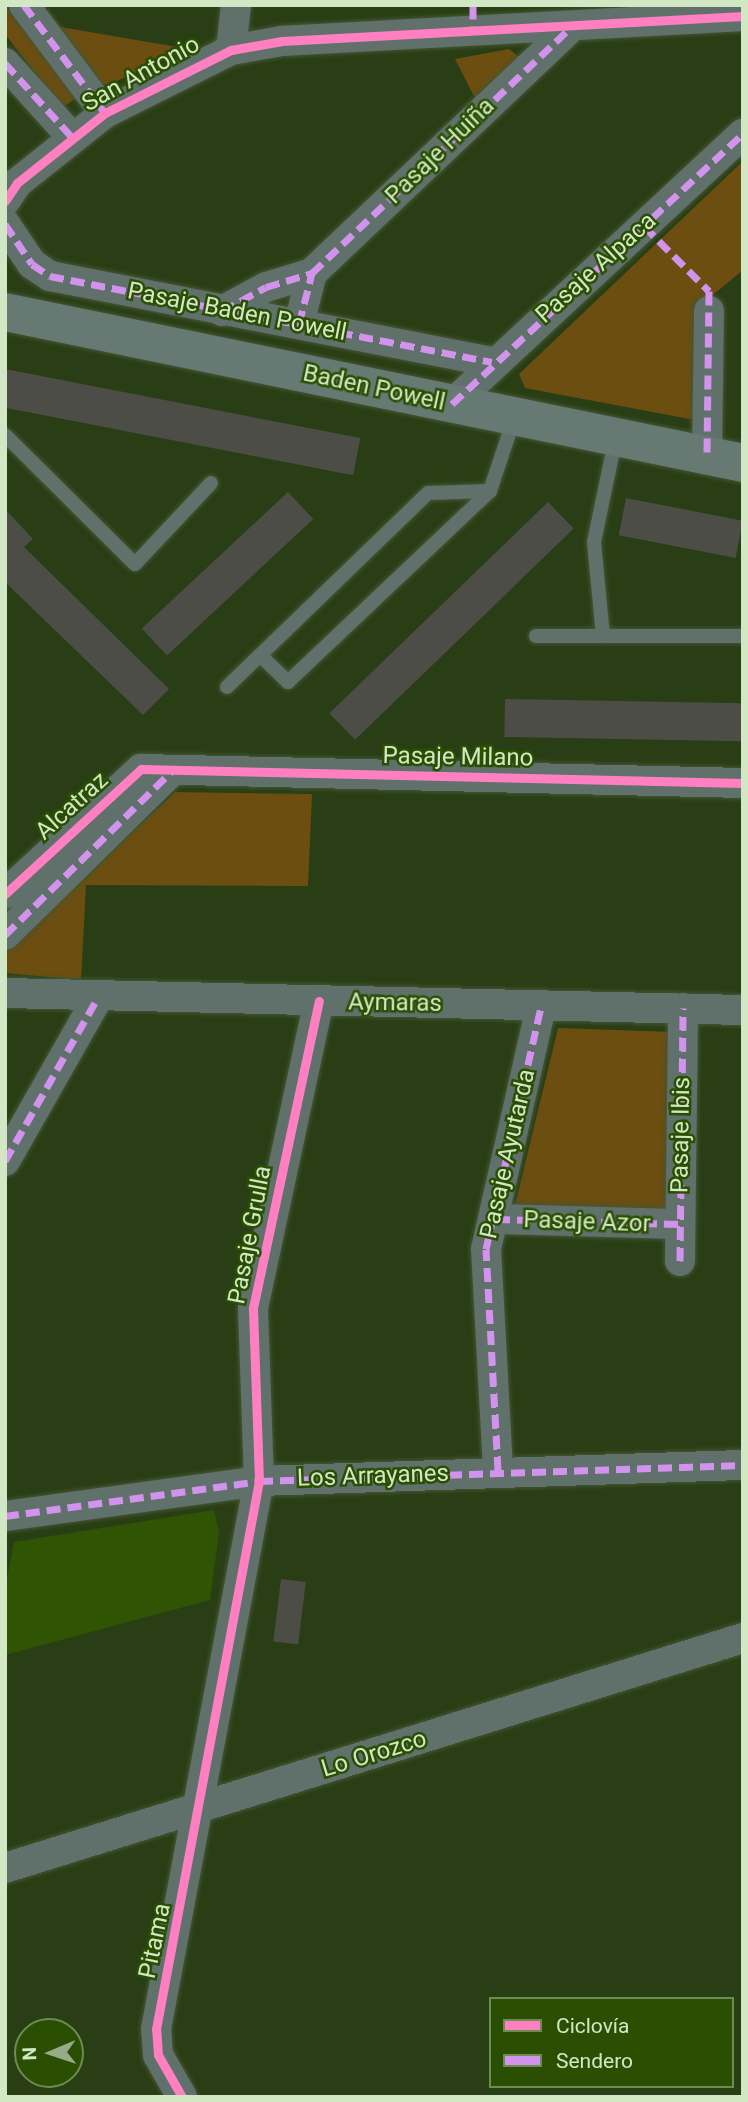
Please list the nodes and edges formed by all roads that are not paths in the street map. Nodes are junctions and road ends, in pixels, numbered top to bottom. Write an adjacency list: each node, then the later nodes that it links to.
1 (24, 5): 8 (street)
2 (236, 5): 6 (street)
3 (743, 16): 5 (street, San Antonio)
4 (473, 19): 5 (street, San Antonio); 6 (street, San Antonio)
5 (568, 30): 13 (street, Pasaje Huiña)
6 (231, 50): 8 (street, San Antonio)
7 (5, 63): 10 (street)
8 (105, 113): 10 (street, San Antonio)
9 (743, 134): 18 (street, Pasaje Alpaca)
10 (71, 136): 11 (street, San Antonio)
11 (5, 201)
12 (5, 224): 14 (street, Pasaje Baden Powell)
13 (312, 273): 14 (street, Pasaje Huiña); 17 (street)
14 (222, 311): 17 (street, Pasaje Baden Powell)
15 (709, 311): 23 (street)
16 (5, 312): 19 (street, Baden Powell)
17 (299, 324): 18 (street, Pasaje Baden Powell)
18 (492, 362): 19 (street, Pasaje Alpaca)
19 (452, 404): 20 (street, Baden Powell)
20 (515, 417): 22 (street, Baden Powell); 25 (lane)
21 (5, 435): 24 (lane)
22 (616, 436): 23 (street, Baden Powell); 27 (lane)
23 (725, 459)
24 (211, 483)
25 (490, 491): 29 (lane); 29 (lane)
26 (536, 636): 27 (lane)
27 (603, 636): 28 (lane)
28 (743, 636)
29 (260, 655): 30 (lane)
30 (227, 687)
31 (173, 770): 32 (street, Pasaje Milano); 33 (street, Alcatraz); 34 (street, Alcatraz)
32 (743, 783)
33 (5, 894)
34 (5, 935)
35 (5, 993): 36 (street, Aymaras)
36 (97, 999): 37 (street, Aymaras); 41 (street)
37 (319, 1001): 38 (street, Aymaras); 47 (street, Pasaje Grulla)
38 (541, 1006): 39 (street, Aymaras); 42 (street, Pasaje Ayutarda)
39 (683, 1009): 40 (street, Aymaras); 43 (street, Pasaje Ibis)
40 (743, 1010)
41 (5, 1161)
42 (496, 1219): 43 (street, Pasaje Azor); 46 (street, Pasaje Ayutarda)
43 (679, 1224): 44 (street, Pasaje Ibis)
44 (680, 1261)
45 (743, 1465): 46 (street, Los Arrayanes)
46 (498, 1470): 47 (street, Los Arrayanes)
47 (259, 1481): 48 (street, Los Arrayanes); 50 (street, Pitama)
48 (5, 1516)
49 (743, 1638): 50 (street, Lo Orozco)
50 (202, 1808): 51 (street, Lo Orozco); 52 (street, Pitama)
51 (5, 1868)
52 (174, 2087)

